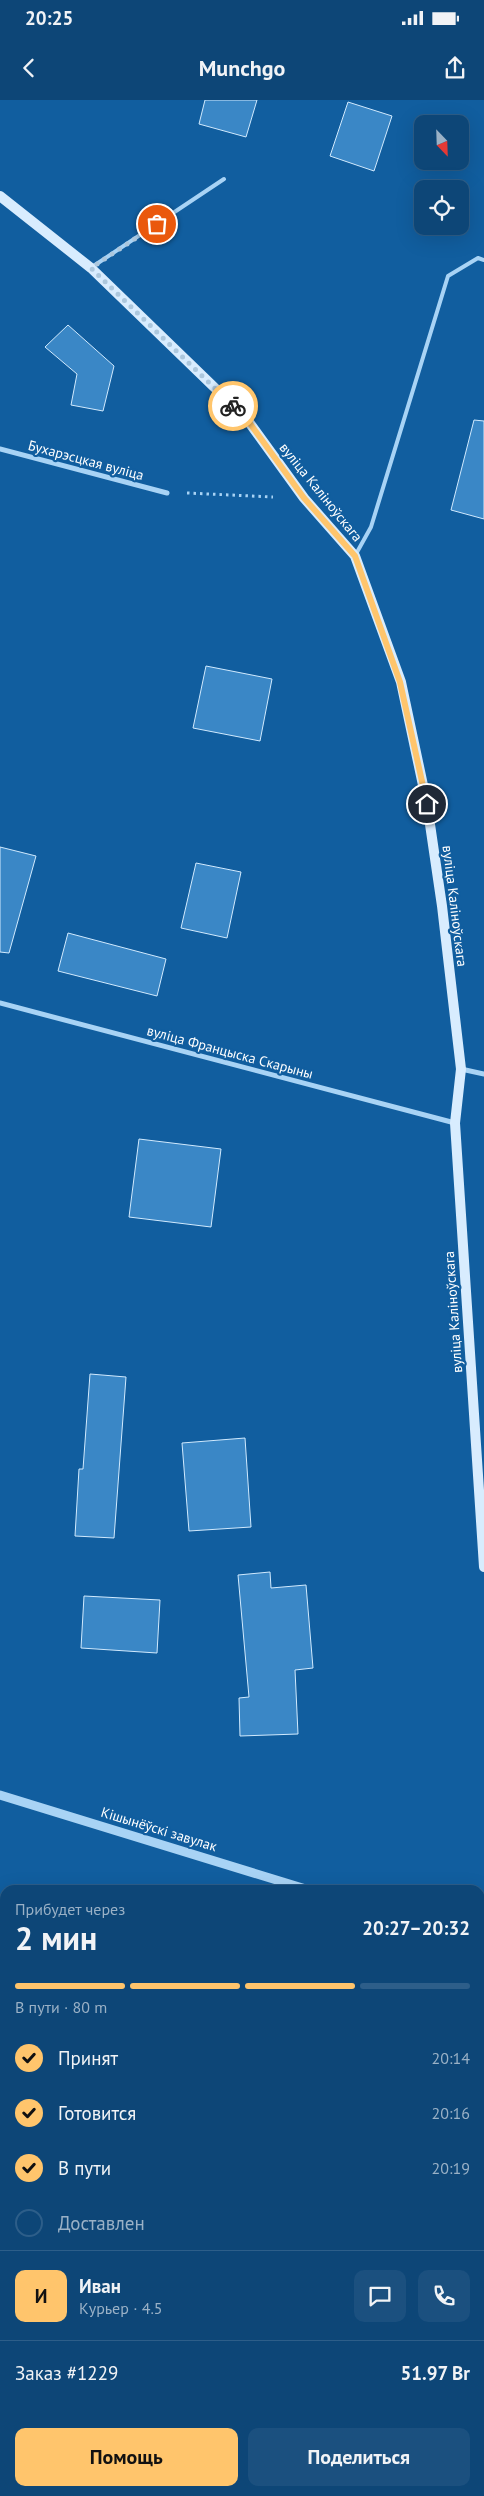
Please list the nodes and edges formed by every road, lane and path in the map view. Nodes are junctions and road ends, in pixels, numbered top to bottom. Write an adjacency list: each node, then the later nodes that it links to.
1 (224, 179): 4 (lane)
2 (0, 196): 4 (main road, вуліца Каліноўскага)
3 (484, 260): 8 (lane)
4 (91, 268): 7 (main road, вуліца Каліноўскага)
5 (0, 449): 6 (street, Бухарэсцкая вуліца)
6 (167, 493): 7 (path)
7 (304, 498): 8 (main road, вуліца Каліноўскага)
8 (355, 556): 10 (main road, вуліца Каліноўскага)
9 (0, 1003): 12 (street, вуліца Францыска Скарыны)
10 (461, 1069): 11 (street); 12 (main road, вуліца Каліноўскага)
11 (484, 1074)
12 (455, 1123): 13 (main road, вуліца Каліноўскага)
13 (484, 1567)
14 (0, 1795): 15 (street, Кішынёўскі завулак)
15 (293, 1885)

